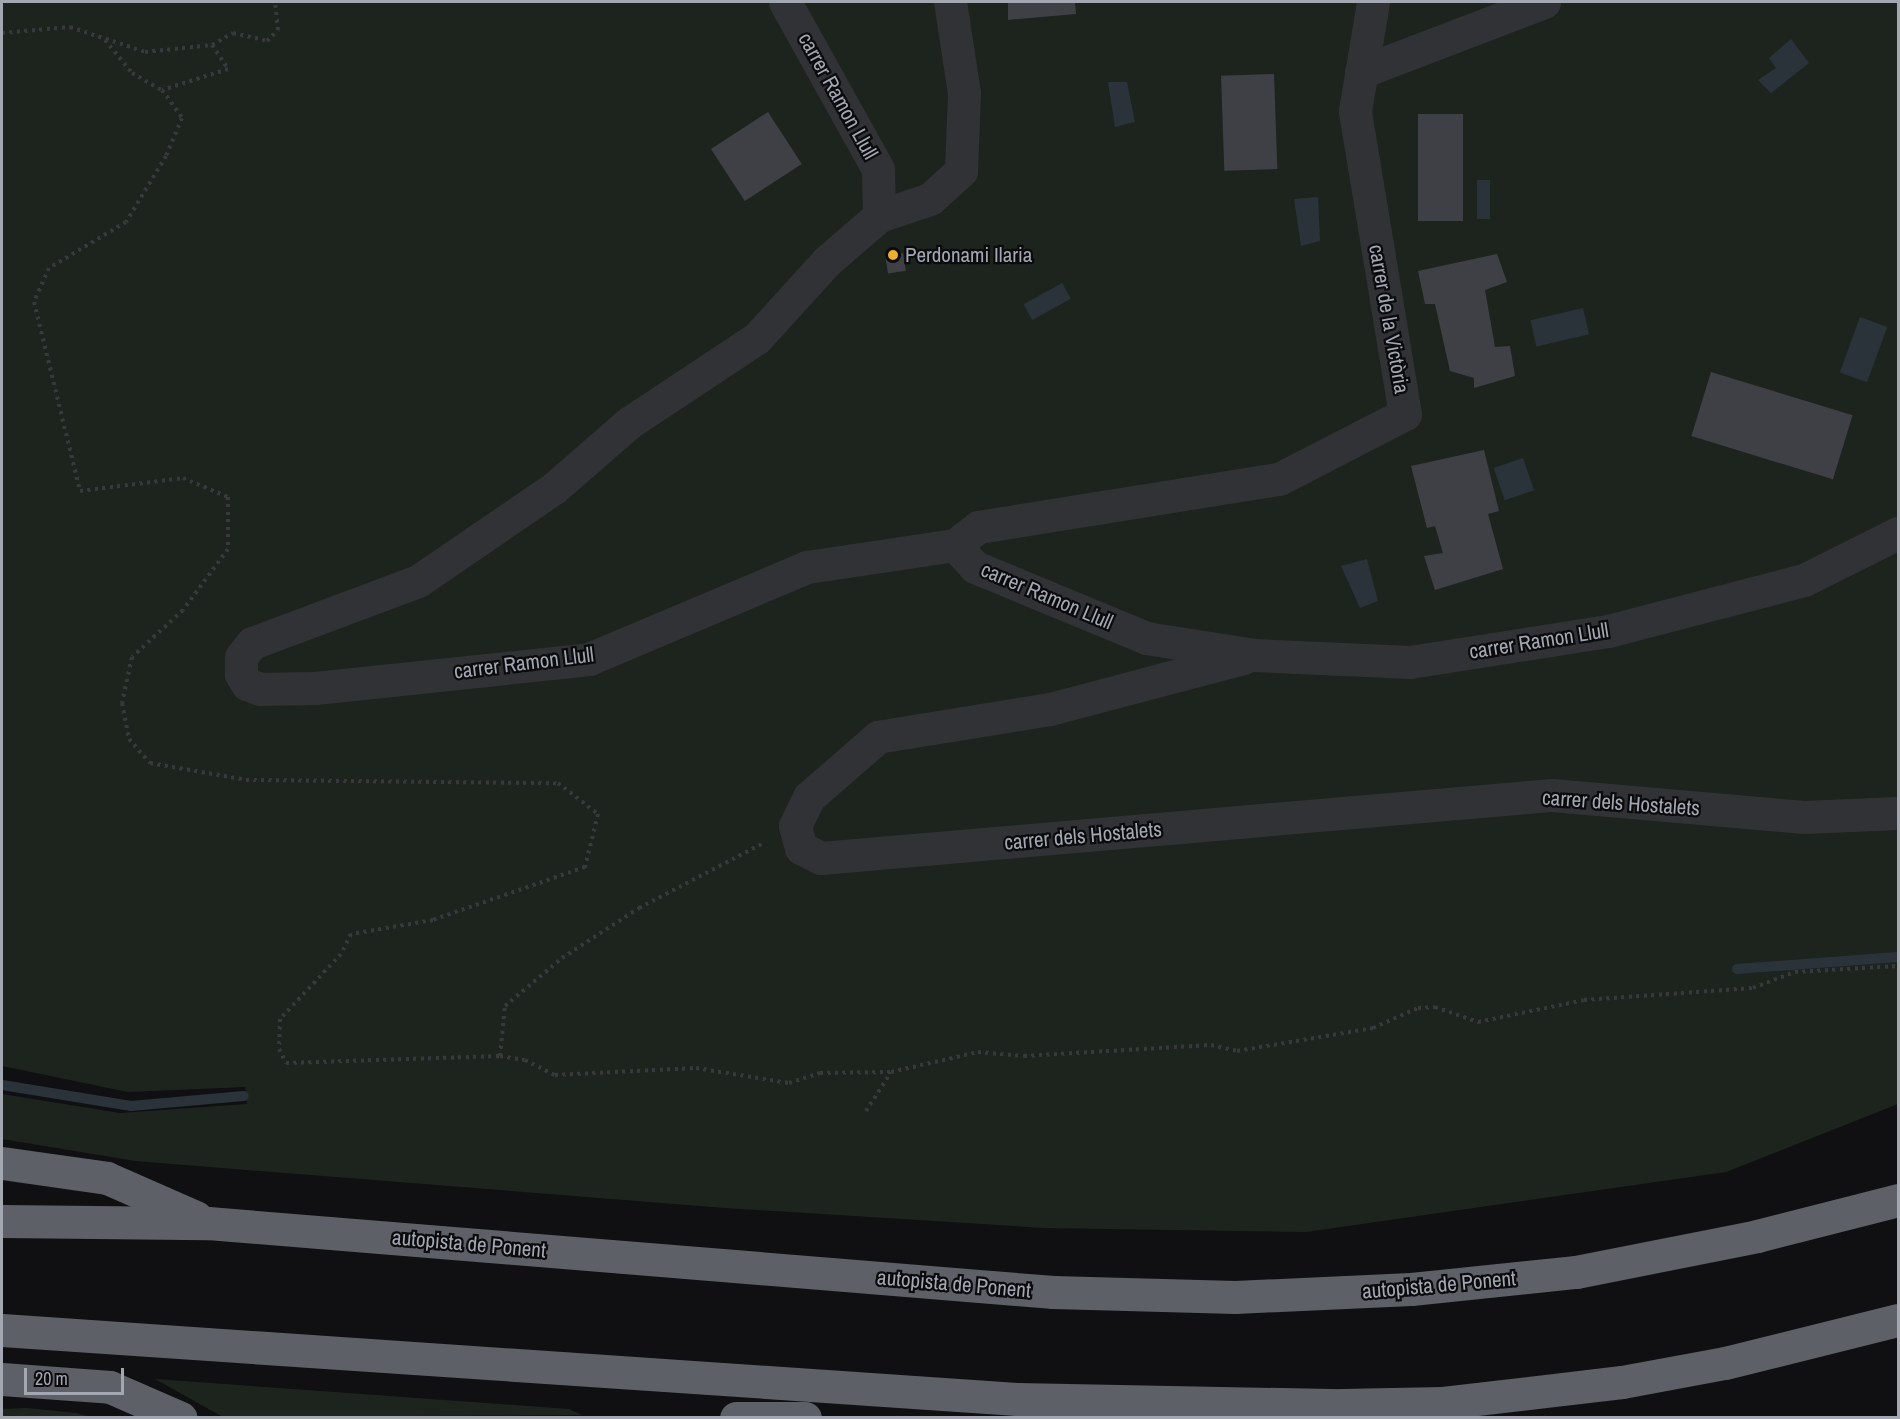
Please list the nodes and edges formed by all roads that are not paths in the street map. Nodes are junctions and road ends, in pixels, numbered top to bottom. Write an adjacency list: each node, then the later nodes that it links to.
1 (786, 2): 6 (street, carrer Ramon Llull)
2 (950, 2): 6 (street)
3 (1373, 2): 5 (street, carrer de la Victòria)
4 (1544, 2): 5 (street)
5 (1361, 72): 8 (street, carrer de la Victòria)
6 (879, 216): 8 (street, carrer Ramon Llull)
7 (1899, 533): 9 (street, carrer Ramon Llull)
8 (955, 546): 9 (street, carrer Ramon Llull)
9 (1256, 655): 10 (street, carrer dels Hostalets)
10 (1899, 813)
11 (2, 1163): 14 (highway)
12 (1899, 1200): 14 (highway, autopista de Ponent)
13 (2, 1221): 14 (highway, autopista de Ponent)
14 (208, 1223)
15 (1899, 1320): 18 (highway)
16 (2, 1330): 18 (highway)
17 (2, 1379): 19 (highway)
18 (1017, 1399): 22 (highway)
19 (181, 1418)
20 (736, 1418): 21 (highway)
21 (805, 1418)
22 (970, 1418)

